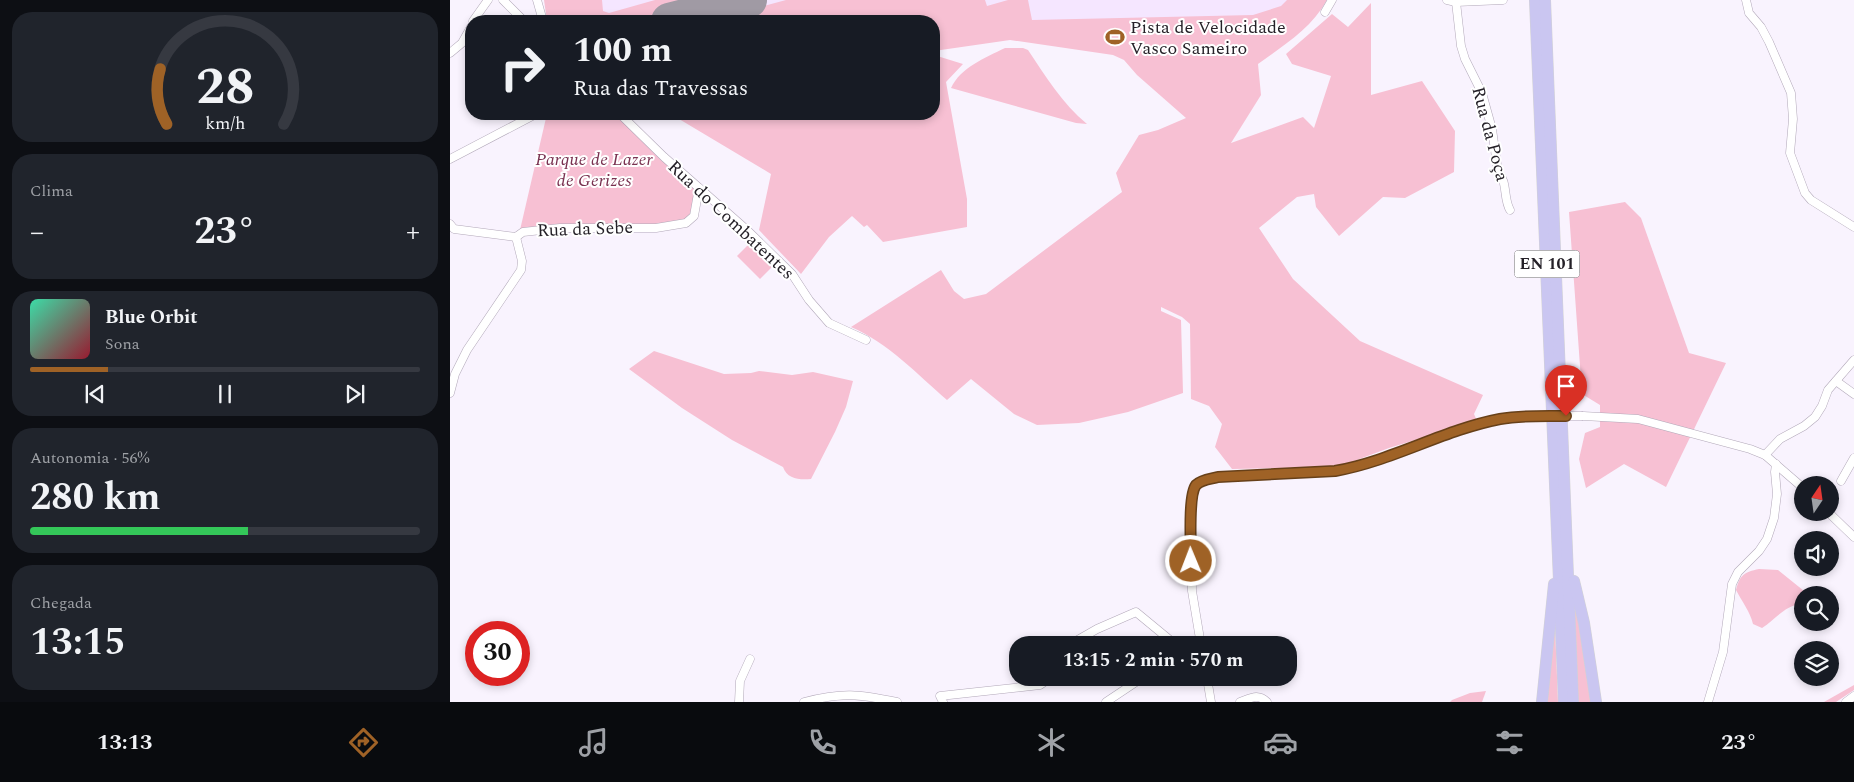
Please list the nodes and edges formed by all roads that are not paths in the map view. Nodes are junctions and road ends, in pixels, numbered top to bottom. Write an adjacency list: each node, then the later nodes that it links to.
1 (488, 0): 12 (street)
2 (503, 0): 13 (street)
3 (537, 0): 14 (street)
4 (1332, 0): 11 (street)
5 (1447, 0): 10 (street)
6 (1503, 0): 10 (street)
7 (1536, 0): 36 (highway, EN 101)
8 (1545, 0): 33 (highway, EN 101)
9 (1746, 0): 23 (street)
10 (1456, 2): 21 (street, Rua da Poça)
11 (1325, 12)
12 (477, 15)
13 (518, 15)
14 (541, 15)
15 (465, 38): 16 (street)
16 (450, 53)
17 (525, 120): 19 (street)
18 (626, 120): 20 (street, Rua do Combatentes)
19 (450, 159)
20 (699, 188): 24 (street, Rua da Sebe); 25 (street, Rua do Combatentes)
21 (1510, 210)
22 (450, 224): 24 (street, Rua da Sebe)
23 (1854, 227)
24 (516, 237): 28 (street)
25 (866, 340)
26 (1854, 360): 27 (street)
27 (1836, 381): 29 (street); 30 (street)
28 (450, 393)
29 (1854, 394)
30 (1765, 455): 32 (street); 41 (street, bridge)
31 (1854, 458): 35 (street)
32 (1776, 464): 34 (street); 59 (street)
33 (1564, 470): 57 (highway, EN 101); 58 (highway)
34 (1794, 480)
35 (1841, 481)
36 (1556, 485): 55 (highway); 56 (highway, EN 101)
37 (1837, 521): 38 (street)
38 (1854, 537)
39 (1085, 636): 40 (street)
40 (1165, 636)
41 (1200, 636)
42 (750, 658): 48 (street)
43 (1033, 686): 47 (street)
44 (1130, 686): 51 (street)
45 (1208, 686): 52 (street)
46 (1854, 696): 60 (street)
47 (942, 699)
48 (739, 702)
49 (804, 702): 50 (street)
50 (896, 702)
51 (1106, 702)
52 (1211, 702)
53 (1240, 702): 54 (street)
54 (1267, 702)
55 (1542, 702)
56 (1564, 702)
57 (1573, 702)
58 (1596, 702)
59 (1708, 702)
60 (1846, 702)

